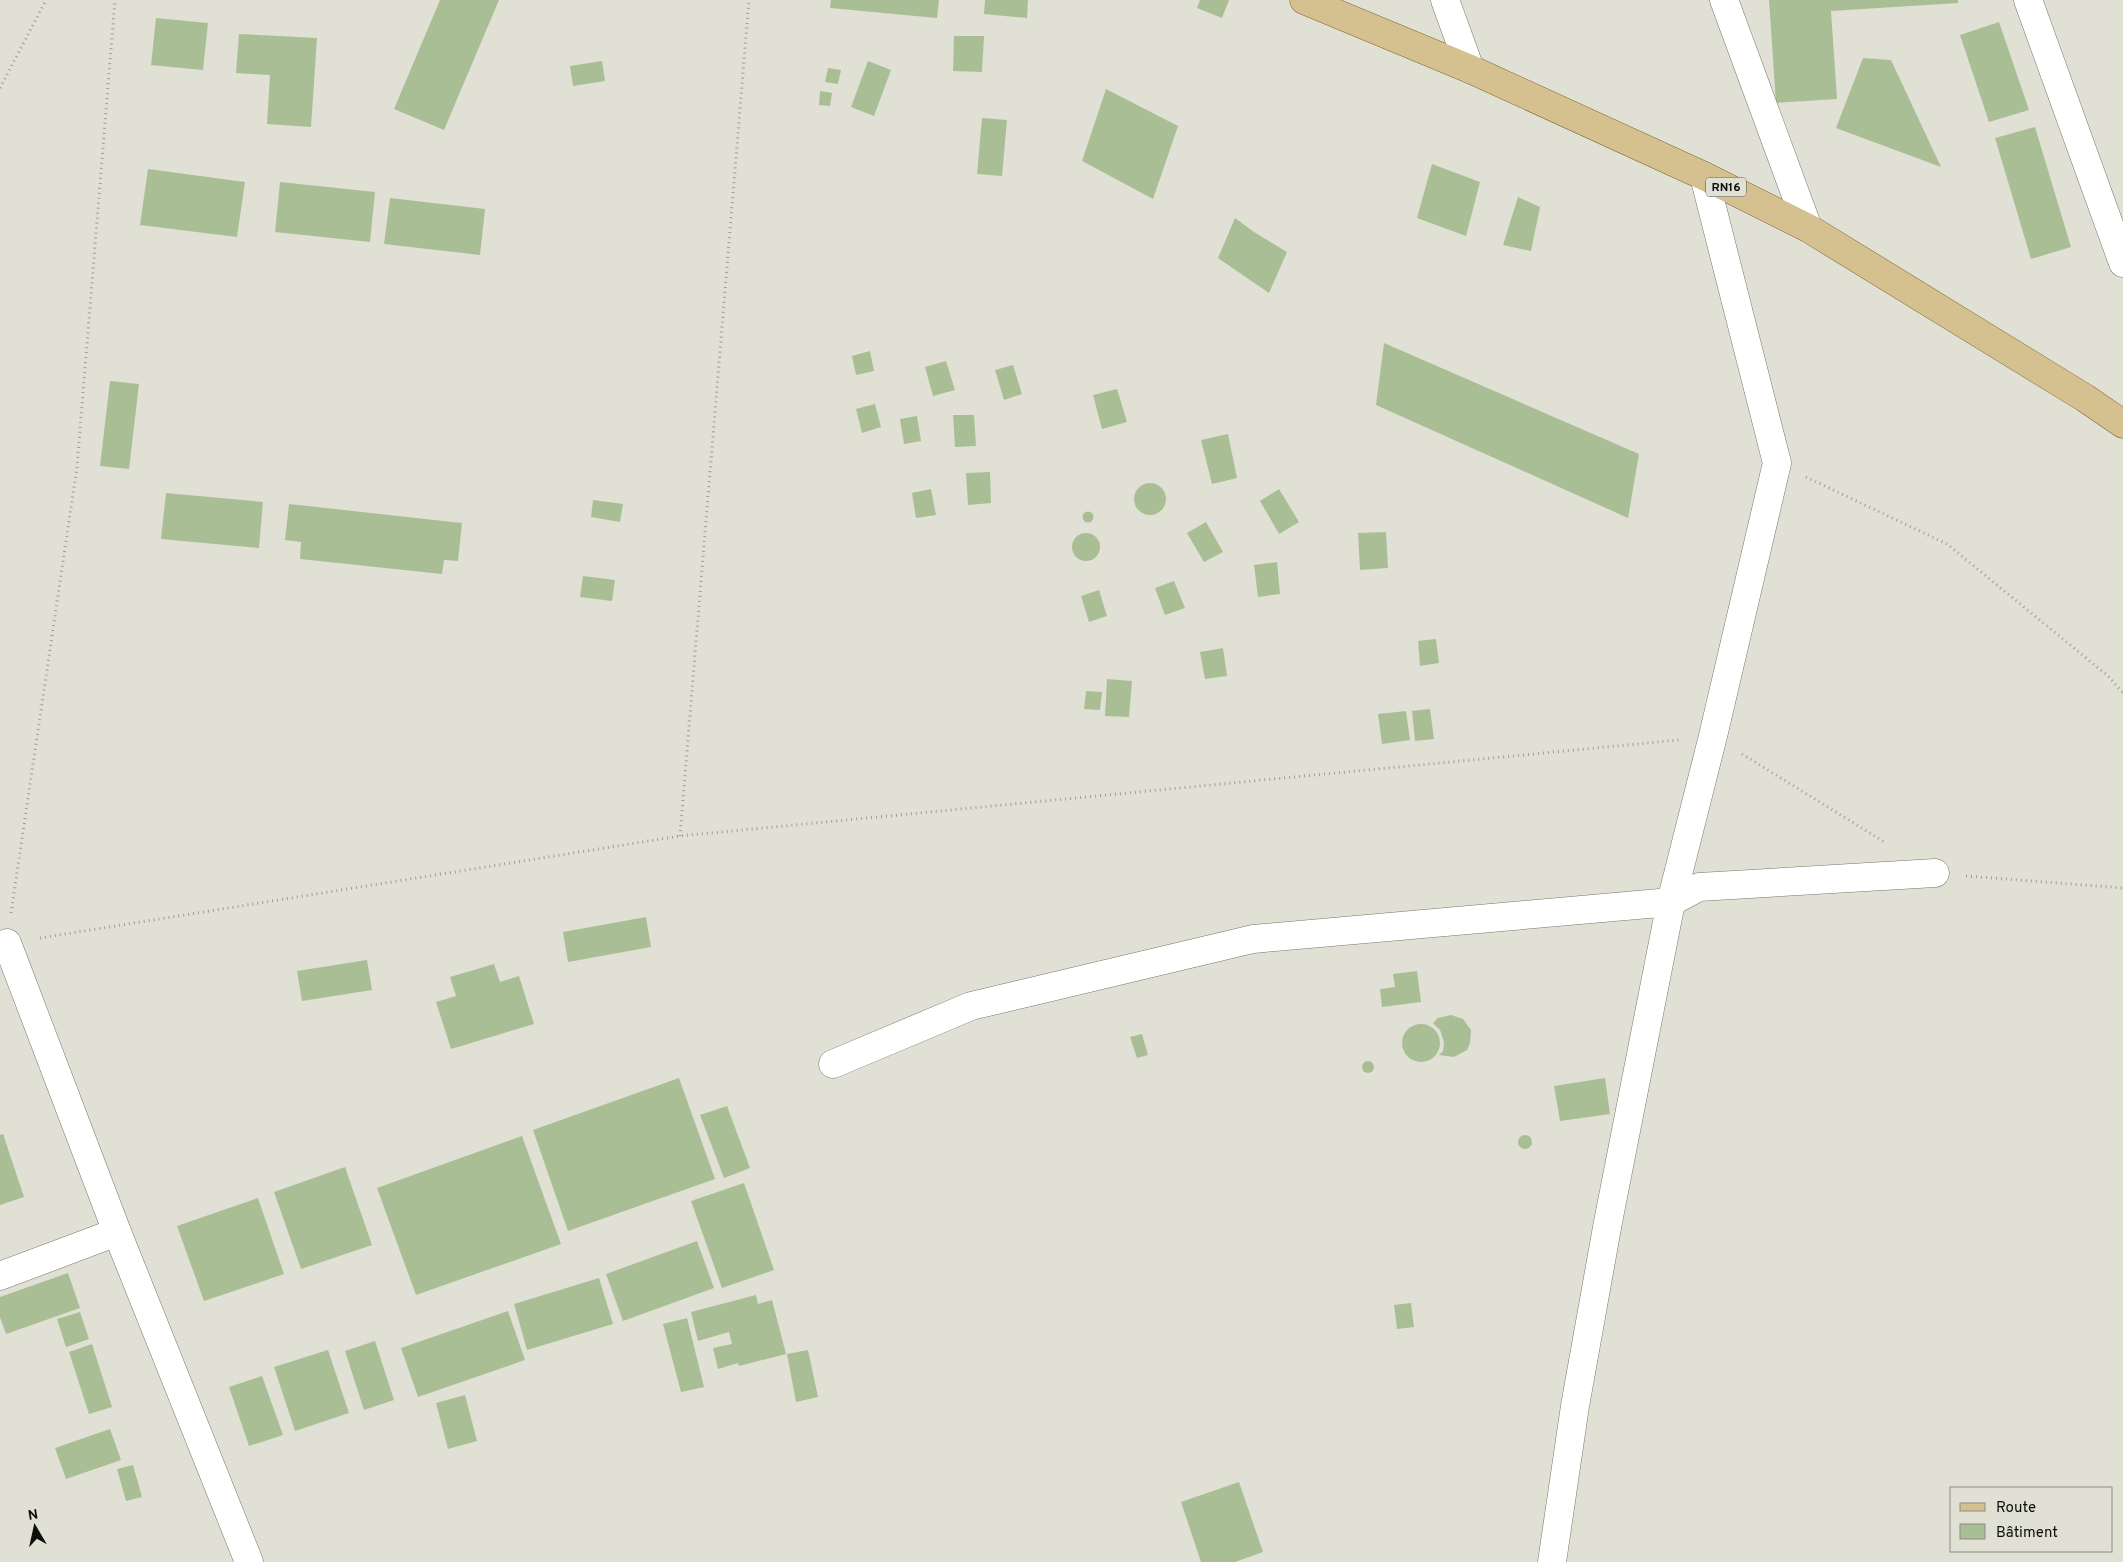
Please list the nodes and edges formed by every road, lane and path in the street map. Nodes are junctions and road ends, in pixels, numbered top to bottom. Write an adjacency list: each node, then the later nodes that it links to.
1 (46, 0): 9 (path)
2 (115, 0): 21 (path)
3 (749, 0): 17 (path)
4 (1304, 0): 8 (main road, RN16)
5 (1445, 0): 8 (street)
6 (1724, 0): 11 (street)
7 (2028, 0): 12 (street)
8 (1470, 69): 10 (main road, RN16)
9 (0, 88)
10 (1704, 176): 11 (main road, RN16); 14 (street)
11 (1808, 228): 13 (main road, RN16)
12 (2123, 263)
13 (2123, 424)
14 (1777, 463): 15 (path); 16 (street)
15 (2123, 693)
16 (1713, 736): 17 (path); 18 (path); 20 (street)
17 (680, 836): 21 (path)
18 (1935, 873): 19 (path); 20 (street)
19 (2123, 888)
20 (1671, 902): 22 (street); 26 (street)
21 (7, 943): 23 (street)
22 (833, 1064)
23 (117, 1232): 24 (street); 25 (street)
24 (0, 1276)
25 (249, 1562)
26 (1552, 1562)

